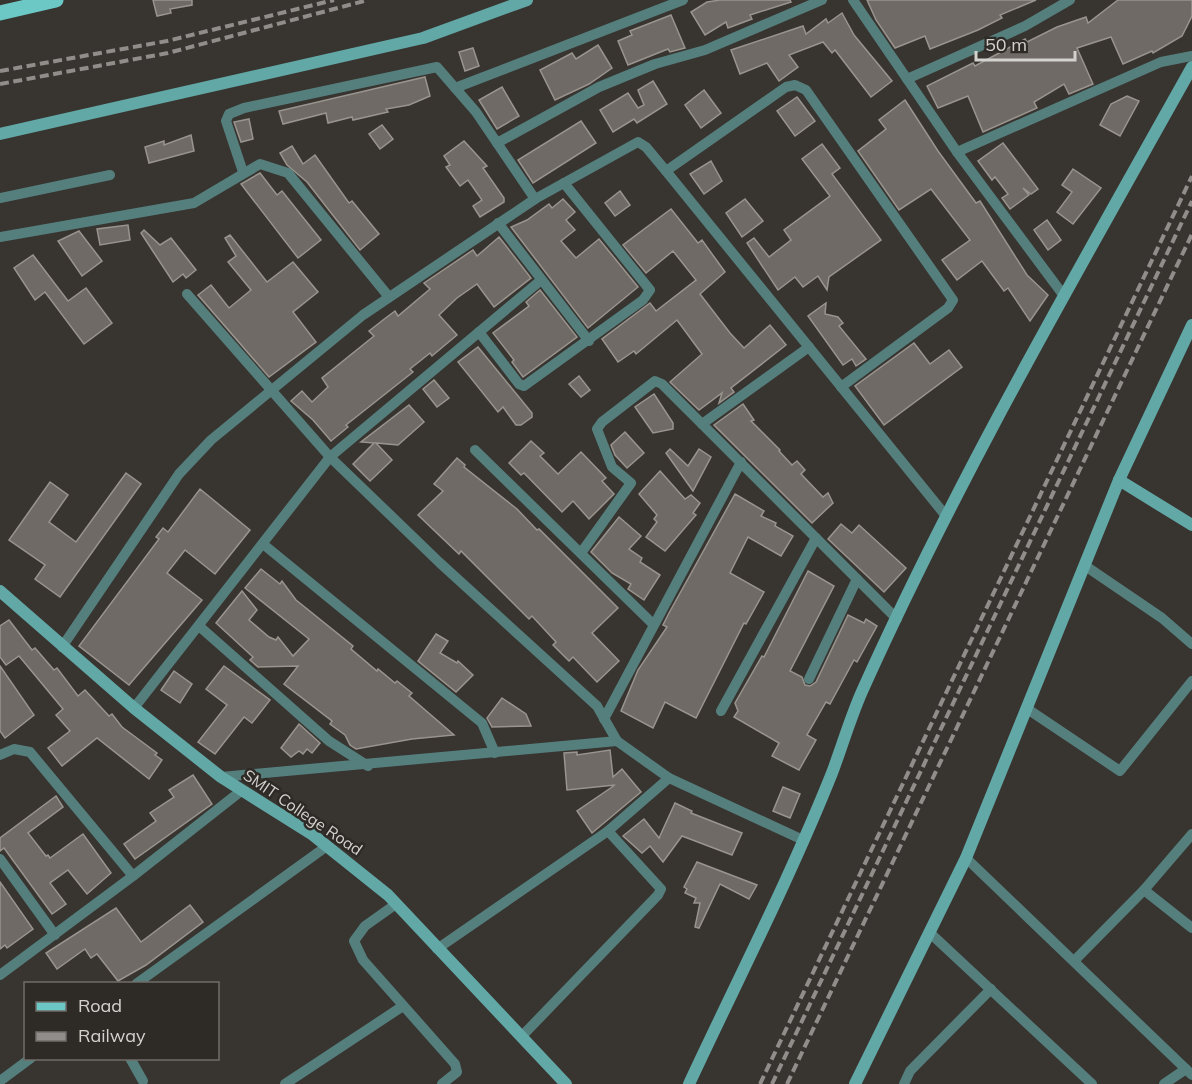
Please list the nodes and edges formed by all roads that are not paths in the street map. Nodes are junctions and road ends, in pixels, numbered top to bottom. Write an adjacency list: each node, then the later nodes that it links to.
1 (56, 0): 7 (main road)
2 (527, 0): 12 (main road)
3 (683, 0): 11 (street)
4 (822, 0): 13 (street)
5 (853, 0): 10 (street)
6 (1070, 0): 10 (street)
7 (0, 13)
8 (1192, 56): 14 (street)
9 (1192, 67): 25 (main road)
10 (907, 79): 14 (street)
11 (455, 88): 13 (street); 16 (street)
12 (0, 134)
13 (497, 143): 20 (street)
14 (957, 152): 25 (street)
15 (666, 171): 18 (street); 30 (street); 31 (street)
16 (243, 172): 22 (street); 26 (street)
17 (110, 175): 19 (street)
18 (564, 183): 20 (street); 29 (street)
19 (0, 198)
20 (535, 199): 21 (street)
21 (498, 224): 23 (street); 26 (street)
22 (0, 237)
23 (540, 281): 28 (street); 29 (street)
24 (187, 294): 32 (street)
25 (1064, 296): 38 (main road)
26 (389, 297): 32 (street)
27 (1192, 325): 37 (main road)
28 (479, 332): 29 (street); 35 (street)
29 (589, 340)
30 (809, 347): 31 (street); 33 (street)
31 (841, 387): 38 (street)
32 (270, 391): 35 (street); 50 (street)
33 (702, 424): 36 (street); 42 (street)
34 (475, 450): 42 (street)
35 (330, 457): 41 (street); 56 (street)
36 (741, 462): 40 (street); 47 (street)
37 (1119, 480): 39 (main road); 43 (main road)
38 (946, 516): 46 (main road)
39 (1192, 525)
40 (816, 538): 44 (street); 55 (street)
41 (262, 544): 48 (street); 58 (street)
42 (581, 553): 47 (street)
43 (1084, 565): 49 (street); 54 (main road)
44 (857, 579): 46 (street); 51 (street)
45 (0, 591): 50 (main road, SMIT College Road)
46 (897, 619): 66 (main road)
47 (653, 624): 56 (street)
48 (199, 626): 53 (street); 60 (street)
49 (1192, 644)
50 (62, 647): 53 (main road, SMIT College Road)
51 (809, 679)
52 (1192, 681): 54 (street)
53 (134, 708): 61 (main road, SMIT College Road)
54 (1026, 708): 68 (main road)
55 (721, 711)
56 (604, 719): 57 (street)
57 (617, 741): 58 (street); 62 (street)
58 (495, 753): 60 (street)
59 (0, 755): 70 (street)
60 (369, 766): 61 (street)
61 (221, 777): 63 (main road, SMIT College Road)
62 (669, 778): 64 (street); 66 (street)
63 (241, 791): 67 (main road, SMIT College Road); 70 (street)
64 (608, 831): 76 (street); 82 (street)
65 (1192, 834): 71 (street)
66 (803, 840): 91 (main road)
67 (327, 846): 72 (main road, SMIT College Road); 79 (street)
68 (966, 858): 74 (main road); 77 (street)
69 (0, 859): 75 (street)
70 (133, 876): 75 (street)
71 (1144, 890): 73 (street); 77 (street)
72 (396, 904): 76 (main road, SMIT College Road); 81 (street)
73 (1192, 928)
74 (930, 932): 80 (street); 92 (main road)
75 (55, 934): 78 (street)
76 (437, 949): 82 (main road, SMIT College Road)
77 (1074, 962): 85 (street)
78 (0, 975)
79 (139, 982)
80 (991, 989): 93 (street); 94 (street)
81 (404, 1006): 88 (street); 89 (street)
82 (522, 1036): 90 (main road, SMIT College Road)
83 (30, 1060): 86 (street)
84 (130, 1060): 87 (street)
85 (1189, 1072): 95 (street)
86 (0, 1081)
87 (142, 1083)
88 (285, 1084)
89 (442, 1084)
90 (566, 1084)
91 (690, 1084)
92 (855, 1084)
93 (904, 1084)
94 (1092, 1084)
95 (1164, 1084)

